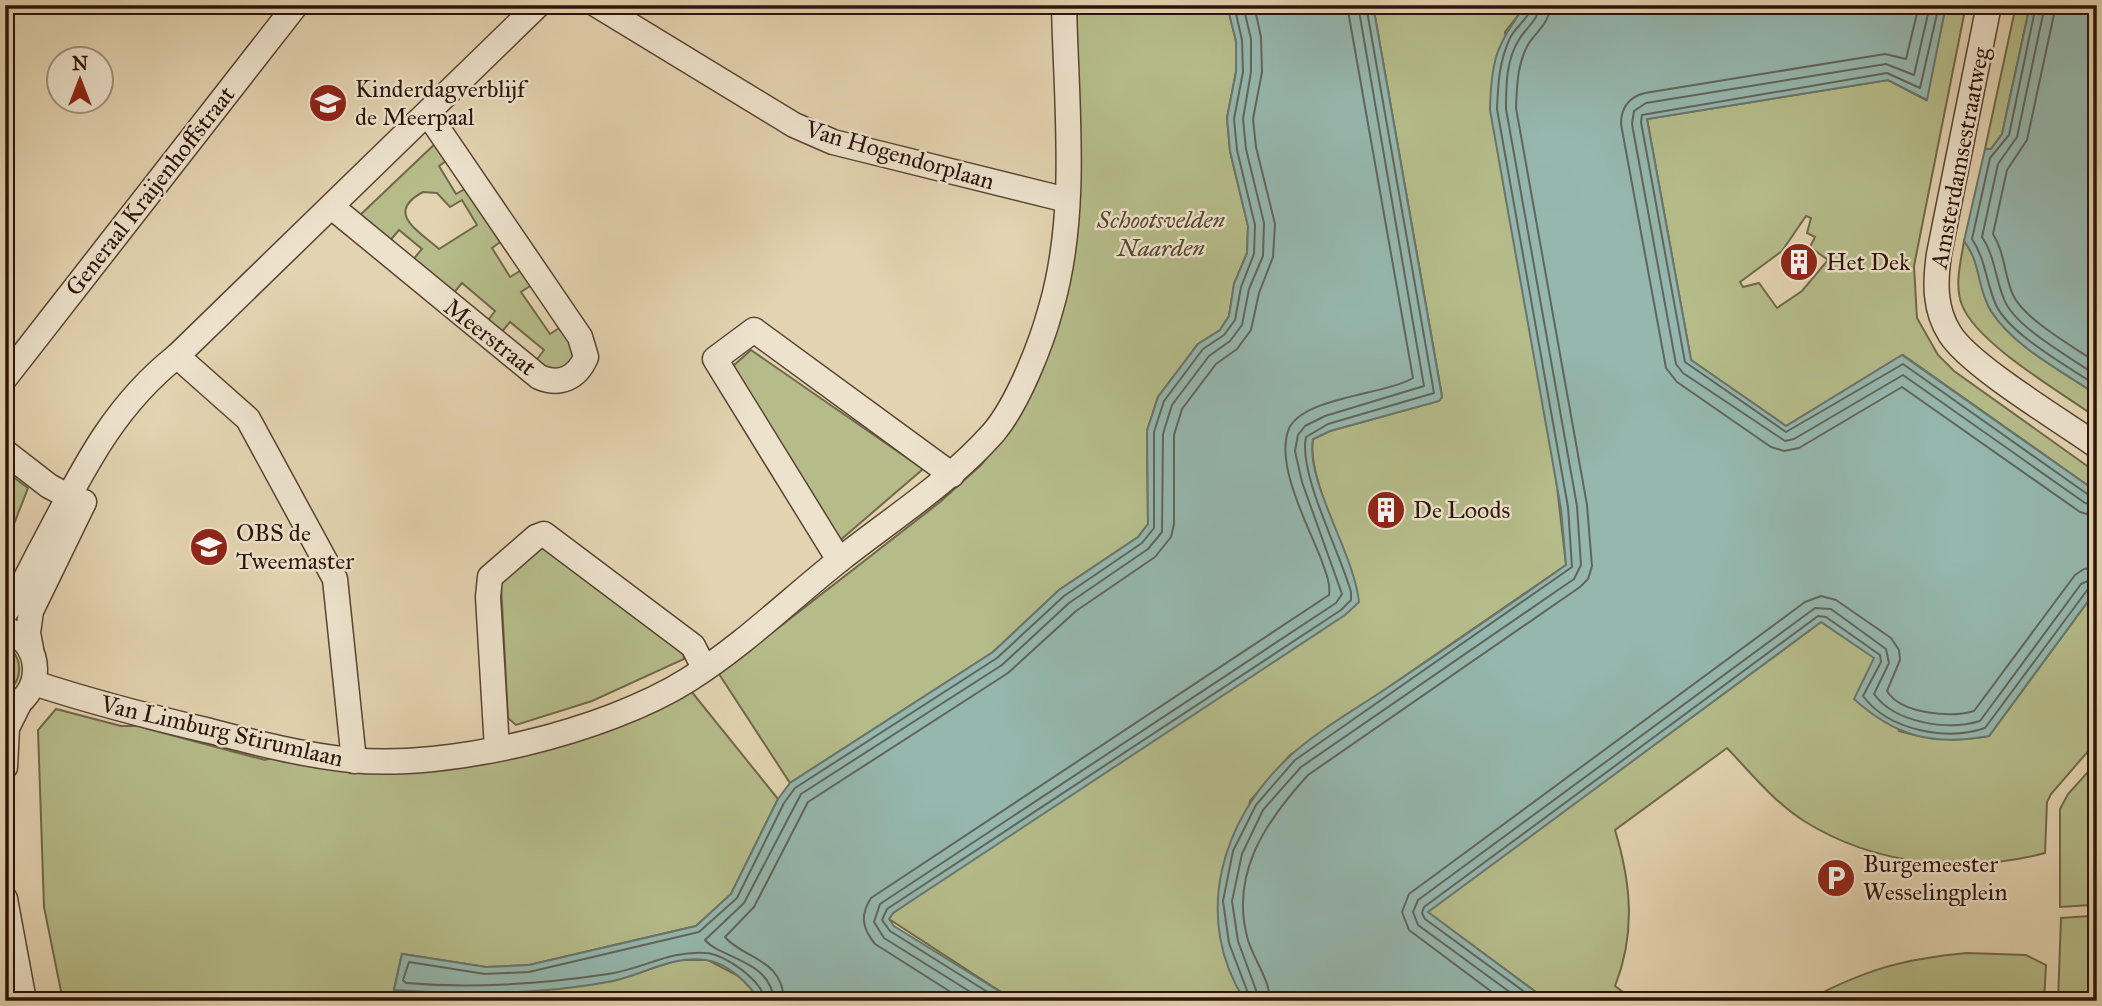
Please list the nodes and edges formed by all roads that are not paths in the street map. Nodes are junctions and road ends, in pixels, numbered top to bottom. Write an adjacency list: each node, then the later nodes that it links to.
1 (296, 5): 10 (street, Generaal Kraijenhoffstraat)
2 (538, 5): 6 (street)
3 (597, 5): 7 (street, Van Hogendorplaan)
4 (1064, 5): 7 (street, Van Limburg Stirumlaan)
5 (1989, 5): 11 (street, Amsterdamsestraatweg)
6 (428, 114): 8 (street); 8 (street, Meerstraat)
7 (1067, 200): 13 (street, Van Limburg Stirumlaan)
8 (332, 207): 9 (street)
9 (177, 356): 14 (street); 23 (street)
10 (5, 378)
11 (2097, 446)
12 (5, 452): 14 (street)
13 (952, 475): 15 (street, Van Limburg Stirumlaan); 15 (street)
14 (76, 501): 16 (street); 18 (street)
15 (839, 560): 19 (street, Van Limburg Stirumlaan)
16 (5, 613)
17 (5, 629): 18 (street)
18 (31, 649): 20 (street)
19 (704, 668): 22 (street, Van Limburg Stirumlaan); 22 (street)
20 (34, 683): 21 (street); 23 (street, Van Limburg Stirumlaan)
21 (12, 707): 24 (street)
22 (497, 749): 23 (street, Van Limburg Stirumlaan)
23 (354, 761)
24 (5, 767)
25 (5, 899): 26 (street)
26 (24, 1001)

